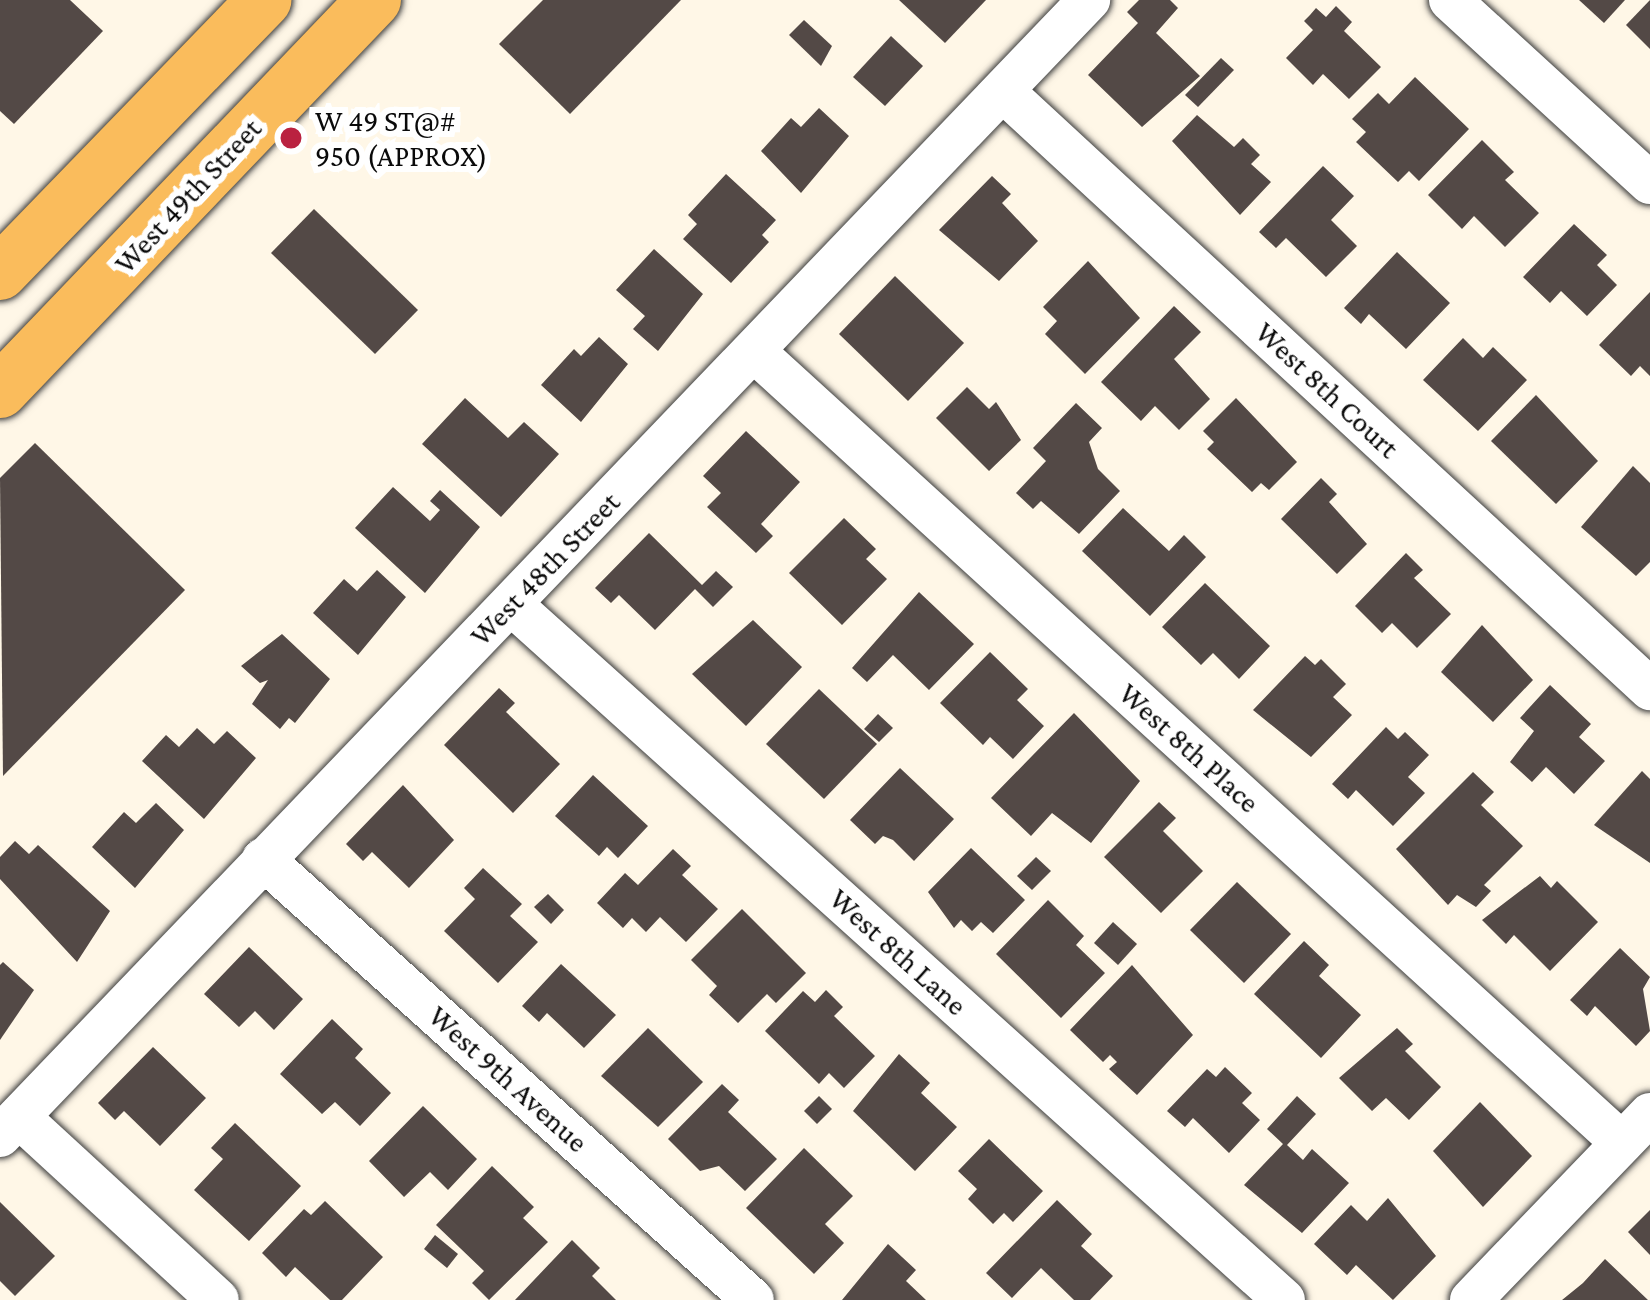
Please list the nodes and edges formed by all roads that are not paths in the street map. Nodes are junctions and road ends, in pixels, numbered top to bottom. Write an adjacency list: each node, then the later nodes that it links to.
1 (265, 0): 7 (main road)
2 (374, 0): 8 (main road, West 49th Street)
3 (1089, 0): 5 (street, West 48th Street)
4 (1450, 0): 6 (street)
5 (1004, 92): 10 (street, West 48th Street); 13 (street, West 8th Court)
6 (1650, 183)
7 (60, 211): 8 (main road); 9 (main road)
8 (119, 268): 11 (main road, West 49th Street)
9 (0, 273)
10 (756, 353): 12 (street, West 48th Street); 16 (street, West 8th Place)
11 (0, 391)
12 (511, 604): 14 (street, West 48th Street); 19 (street, West 8th Lane)
13 (1650, 689)
14 (263, 859): 15 (street, West 48th Street); 18 (street, West 9th Avenue)
15 (9, 1126): 17 (street)
16 (1636, 1128): 20 (street)
17 (218, 1300)
18 (753, 1300)
19 (1284, 1300)
20 (1471, 1300)

